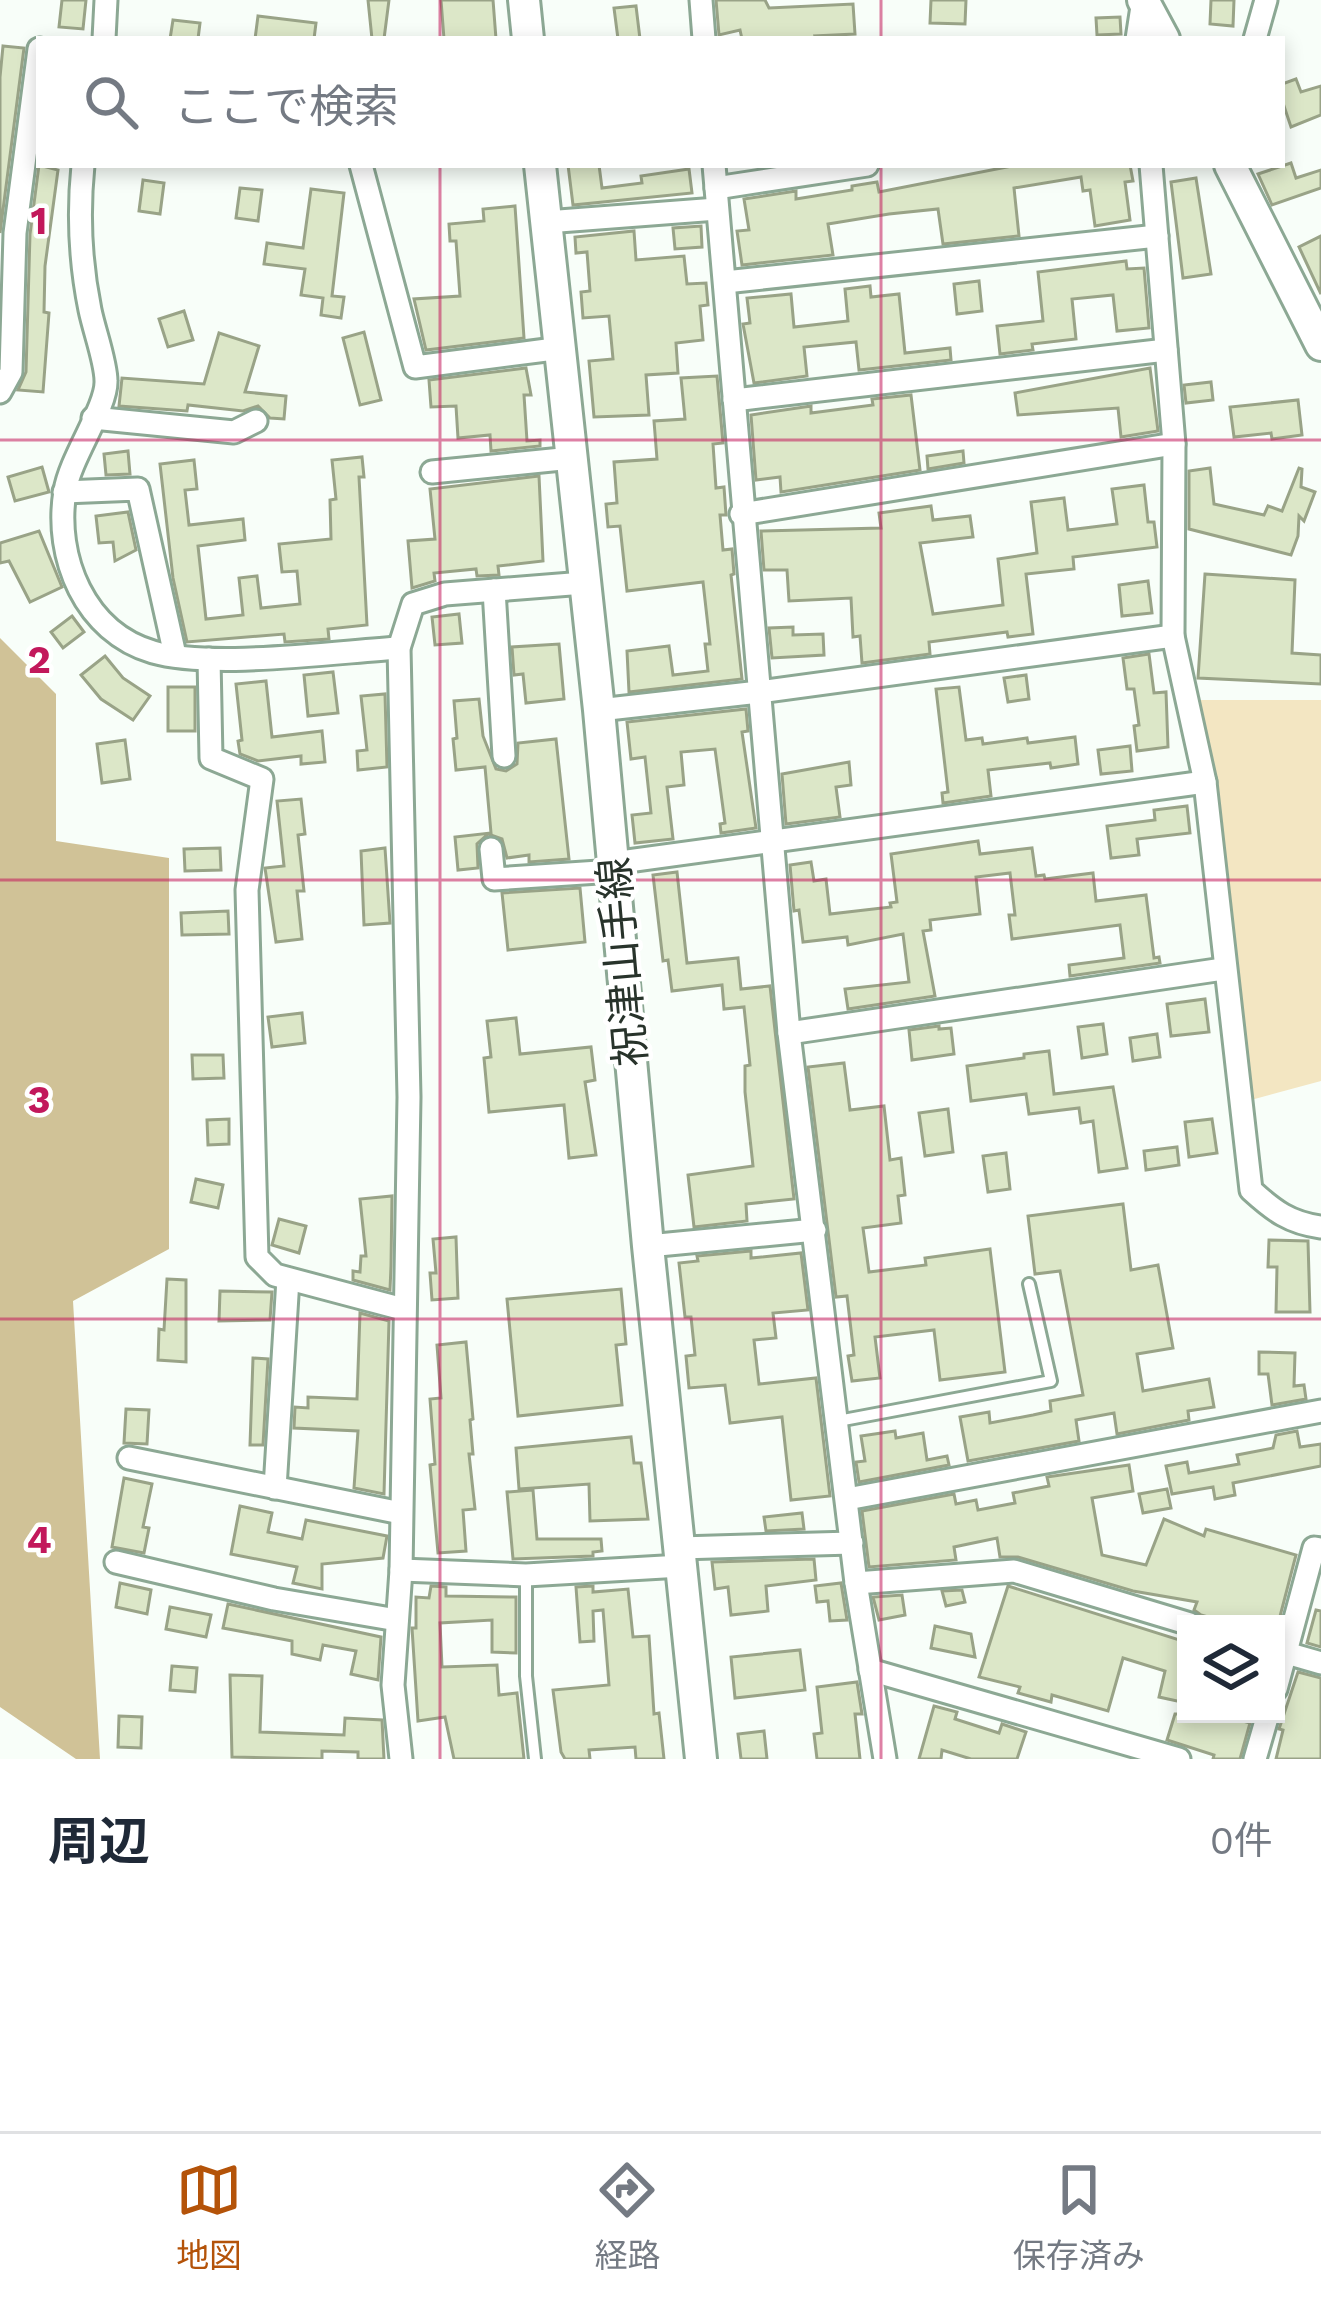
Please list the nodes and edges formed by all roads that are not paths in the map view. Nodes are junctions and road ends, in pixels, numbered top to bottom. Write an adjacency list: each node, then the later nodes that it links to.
1 (106, 0): 6 (street)
2 (524, 0): 7 (street)
3 (700, 0): 8 (street)
4 (1143, 0): 9 (street); 10 (street)
5 (1266, 0): 11 (street)
6 (104, 36)
7 (528, 36)
8 (704, 36)
9 (1137, 36)
10 (1162, 36)
11 (1256, 36)
12 (36, 73): 26 (street)
13 (83, 168): 28 (street)
14 (363, 168): 24 (street)
15 (540, 168): 20 (street, 祝津山手線)
16 (846, 168): 19 (street)
17 (1151, 168): 21 (street)
18 (1232, 168): 23 (street)
19 (716, 187): 20 (street); 22 (street)
20 (546, 222): 24 (street, 祝津山手線)
21 (1157, 236): 22 (street); 25 (street)
22 (725, 282): 27 (street)
23 (1321, 344)
24 (562, 348): 31 (street, 祝津山手線)
25 (1166, 350): 27 (street); 30 (street)
26 (0, 392)
27 (734, 400): 34 (street)
28 (93, 418): 29 (street); 33 (street)
29 (256, 421)
30 (1174, 444): 34 (street); 37 (street)
31 (572, 458): 32 (street); 35 (street, 祝津山手線)
32 (432, 472)
33 (64, 492): 39 (street); 39 (street)
34 (742, 514): 41 (street)
35 (584, 583): 36 (street); 42 (street, 祝津山手線)
36 (494, 590): 38 (street); 43 (street)
37 (1173, 636): 41 (street); 44 (street)
38 (399, 648): 40 (street); 55 (street)
39 (175, 655): 40 (street)
40 (209, 658): 53 (street)
41 (759, 692): 42 (street); 45 (street)
42 (599, 710): 47 (street, 祝津山手線)
43 (504, 756)
44 (1204, 782): 45 (street); 48 (street)
45 (770, 844): 47 (street); 49 (street)
46 (491, 849): 47 (street)
47 (613, 867): 52 (street, 祝津山手線)
48 (1223, 969): 49 (street); 50 (street)
49 (789, 1033): 51 (street)
50 (1321, 1227)
51 (815, 1231): 52 (street); 57 (street)
52 (648, 1246): 64 (street, 祝津山手線)
53 (288, 1279): 55 (street); 59 (street)
54 (1029, 1284): 57 (lane)
55 (403, 1309): 61 (street)
56 (1321, 1411): 60 (street)
57 (838, 1421): 60 (street)
58 (129, 1458): 59 (street)
59 (275, 1488): 61 (street)
60 (847, 1499): 62 (street)
61 (401, 1513): 66 (street)
62 (852, 1543): 64 (street); 68 (street)
63 (1321, 1549): 71 (street)
64 (681, 1557): 67 (street); 78 (street, 祝津山手線)
65 (116, 1562): 69 (street)
66 (401, 1570): 67 (street); 69 (street)
67 (526, 1575): 77 (lane)
68 (856, 1583): 70 (street); 74 (street)
69 (398, 1620): 76 (street)
70 (1177, 1620)
71 (1285, 1639)
72 (1285, 1653): 73 (street)
73 (1321, 1663)
74 (870, 1670): 79 (street); 80 (street)
75 (1265, 1723): 81 (street)
76 (401, 1759)
77 (535, 1759)
78 (701, 1759)
79 (885, 1759)
80 (1178, 1759)
81 (1255, 1759)

